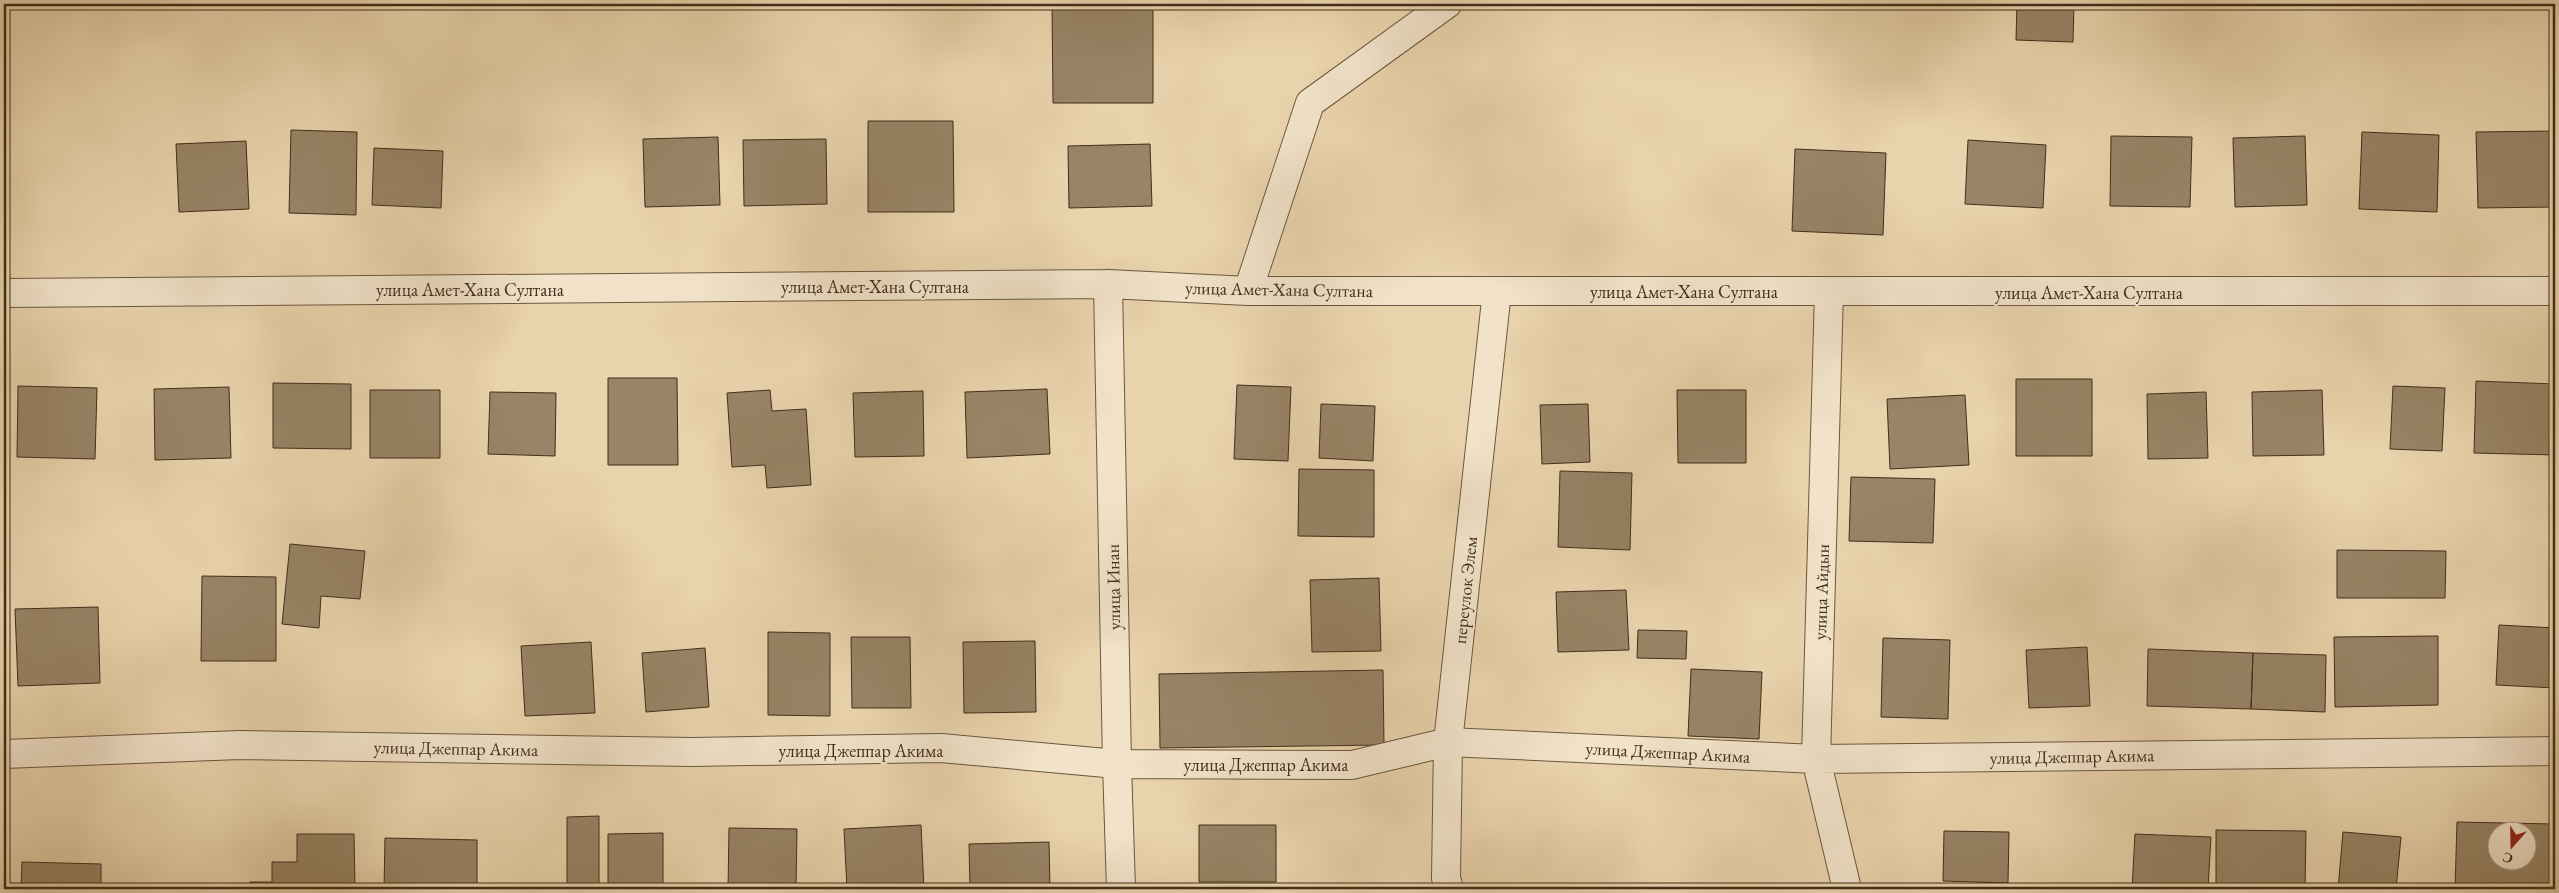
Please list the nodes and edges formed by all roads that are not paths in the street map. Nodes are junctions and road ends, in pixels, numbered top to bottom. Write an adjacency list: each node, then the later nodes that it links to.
1 (1447, 4): 3 (street)
2 (1108, 284): 3 (street, улица Амет-Хана Султана); 7 (street, улица Амет-Хана Султана); 12 (street, улица Инан)
3 (1248, 290): 4 (street, улица Амет-Хана Султана)
4 (1497, 291): 5 (street, улица Амет-Хана Султана); 8 (street, переулок Элем)
5 (1829, 291): 6 (street, улица Амет-Хана Султана); 11 (street, улица Айдын)
6 (2555, 292)
7 (4, 293)
8 (1448, 742): 11 (street, улица Джеппар Акима); 12 (street, улица Джеппар Акима); 14 (street, переулок Элем)
9 (2555, 751): 11 (street, улица Джеппар Акима)
10 (4, 754): 12 (street, улица Джеппар Акима)
11 (1816, 759): 15 (street, улица Айдын)
12 (1116, 764): 13 (street, улица Инан)
13 (1121, 889)
14 (1449, 889)
15 (1847, 889)

